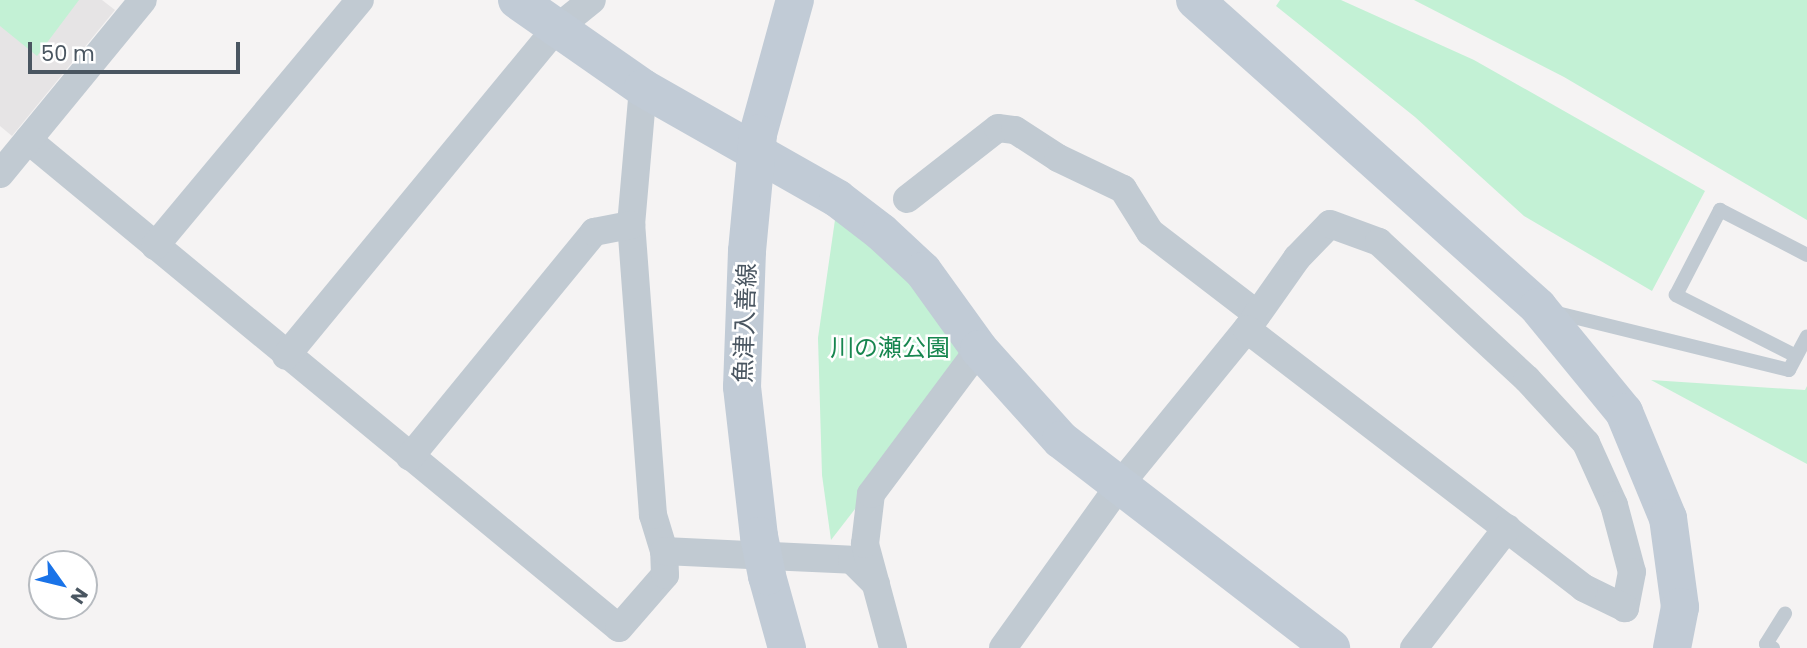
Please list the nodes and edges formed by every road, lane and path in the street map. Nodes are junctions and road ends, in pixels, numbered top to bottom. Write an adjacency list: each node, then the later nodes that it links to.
1 (144, 0): 9 (street)
2 (360, 0): 12 (street)
3 (517, 0): 7 (street)
4 (592, 0): 7 (street)
5 (795, 0): 26 (street, 魚津入善線, bridge)
6 (1195, 0): 14 (street)
7 (556, 29): 8 (street); 18 (street)
8 (643, 88): 11 (street); 17 (street)
9 (11, 152): 12 (street)
10 (907, 199): 15 (street)
11 (631, 225): 20 (street); 23 (street)
12 (155, 246): 18 (street)
13 (1807, 255): 19 (lane)
14 (1538, 307): 19 (lane); 31 (street)
15 (1252, 321): 21 (street); 22 (street); 22 (street)
16 (1807, 336): 19 (lane)
17 (979, 349): 21 (street); 24 (street)
18 (286, 356): 20 (street)
19 (1796, 356)
20 (410, 457): 23 (street)
21 (1122, 482): 28 (street); 29 (street)
22 (1507, 528): 30 (street)
23 (664, 551): 24 (street)
24 (876, 584): 27 (street)
25 (1785, 614): 32 (lane)
26 (787, 648)
27 (893, 648)
28 (1003, 648)
29 (1331, 648)
30 (1414, 648)
31 (1672, 648)
32 (1773, 648)

